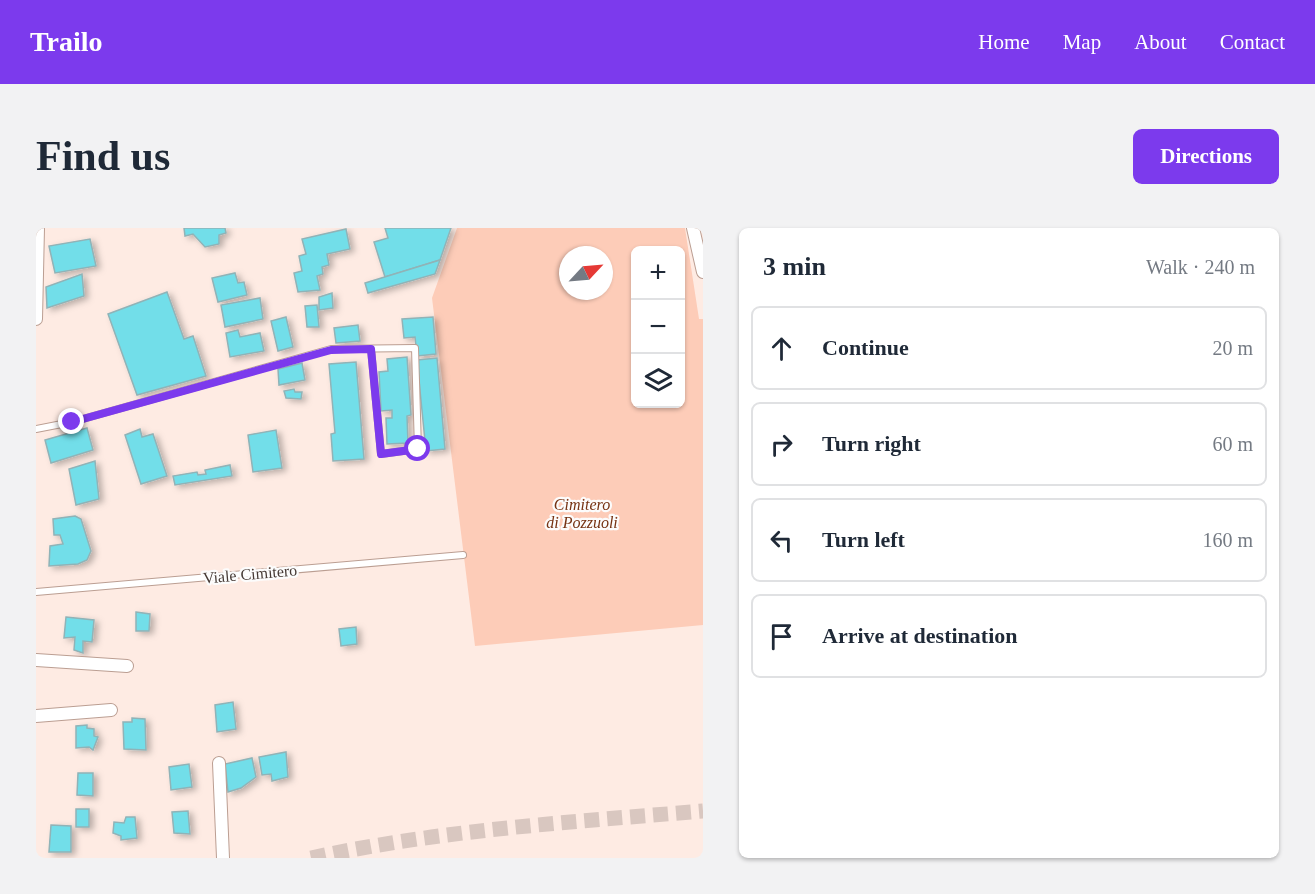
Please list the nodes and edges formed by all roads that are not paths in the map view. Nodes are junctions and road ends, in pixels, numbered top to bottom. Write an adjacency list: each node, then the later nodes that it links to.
1 (693, 228): 3 (street)
2 (37, 232): 4 (street)
3 (703, 272)
4 (36, 319)
5 (371, 349): 5 (lane); 6 (lane)
6 (36, 429)
7 (463, 555): 8 (lane, Viale Cimitero)
8 (36, 592)
9 (36, 660): 10 (street)
10 (127, 666)
11 (111, 710): 12 (street)
12 (36, 716)
13 (219, 764): 14 (street)
14 (223, 858)

